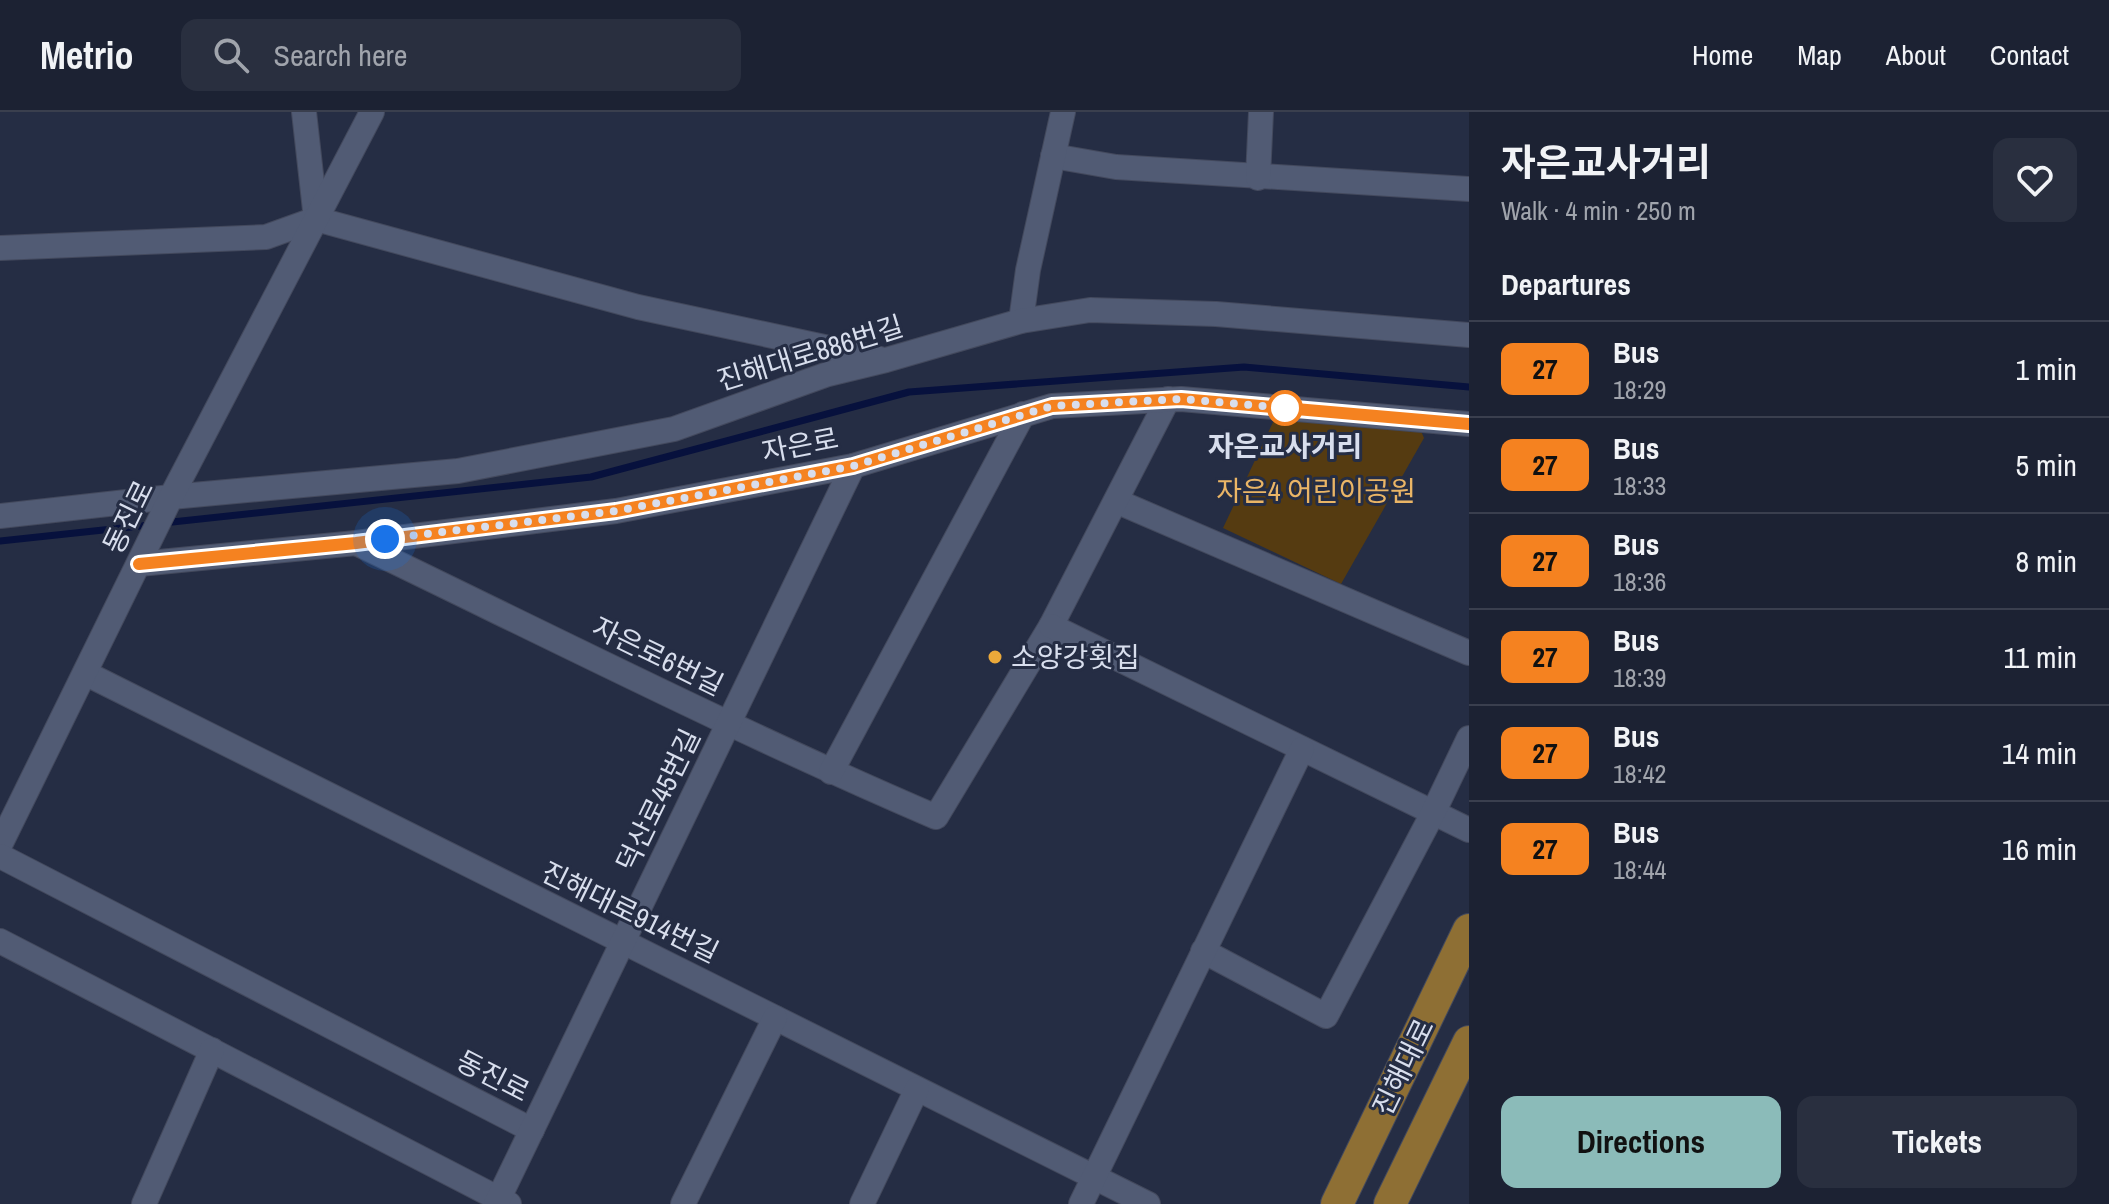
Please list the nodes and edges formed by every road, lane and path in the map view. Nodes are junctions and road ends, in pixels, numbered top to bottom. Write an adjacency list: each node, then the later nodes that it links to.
1 (304, 112): 8 (street)
2 (372, 112): 8 (street, 동진로)
3 (1063, 112): 5 (street)
4 (1261, 112): 6 (street)
5 (1053, 156): 6 (street); 10 (street)
6 (1258, 178): 7 (street)
7 (1469, 189)
8 (316, 219): 9 (street); 12 (street); 17 (street, 동진로)
9 (0, 248)
10 (1021, 321): 11 (street, 진해대로886번길); 12 (street, 진해대로886번길)
11 (1469, 335)
12 (886, 360): 17 (street, 진해대로886번길)
13 (1168, 399): 14 (street, 자은로); 15 (street, 자은로); 18 (street)
14 (1023, 414): 16 (street, 자은로); 28 (street)
15 (1469, 424)
16 (853, 466): 20 (street, 자은로); 25 (street, 덕산로45번길)
17 (171, 497): 19 (street, 진해대로886번길); 21 (street, 동진로)
18 (1116, 501): 22 (street); 23 (street)
19 (0, 516)
20 (356, 543): 21 (street, 자은로); 25 (street, 자은로6번길)
21 (139, 564): 24 (street, 동진로)
22 (1051, 626): 27 (street); 28 (street, 자은로6번길)
23 (1469, 653)
24 (85, 673): 31 (street, 동진로); 35 (street, 진해대로914번길)
25 (728, 724): 28 (street, 자은로6번길); 35 (street, 덕산로45번길)
26 (1469, 738): 29 (street)
27 (1302, 749): 29 (street); 36 (street)
28 (831, 772)
29 (1433, 813): 30 (street); 36 (street)
30 (1469, 830)
31 (0, 845)
32 (0, 856): 41 (street, 동진로)
33 (1469, 930): 49 (main road, 진해대로)
34 (0, 941): 39 (street)
35 (623, 942): 37 (street, 진해대로914번길); 41 (street, 덕산로45번길)
36 (1203, 951): 42 (street)
37 (775, 1018): 40 (street, 진해대로914번길); 45 (street)
38 (1469, 1042): 50 (main road, 진해대로)
39 (212, 1050): 43 (street); 44 (street)
40 (917, 1089): 42 (street, 진해대로914번길); 46 (street)
41 (532, 1130): 43 (street, 덕산로45번길)
42 (1094, 1177): 47 (street); 48 (street, 진해대로914번길)
43 (502, 1202)
44 (144, 1204)
45 (683, 1204)
46 (862, 1204)
47 (1081, 1204)
48 (1148, 1204)
49 (1337, 1204)
50 (1390, 1204)

